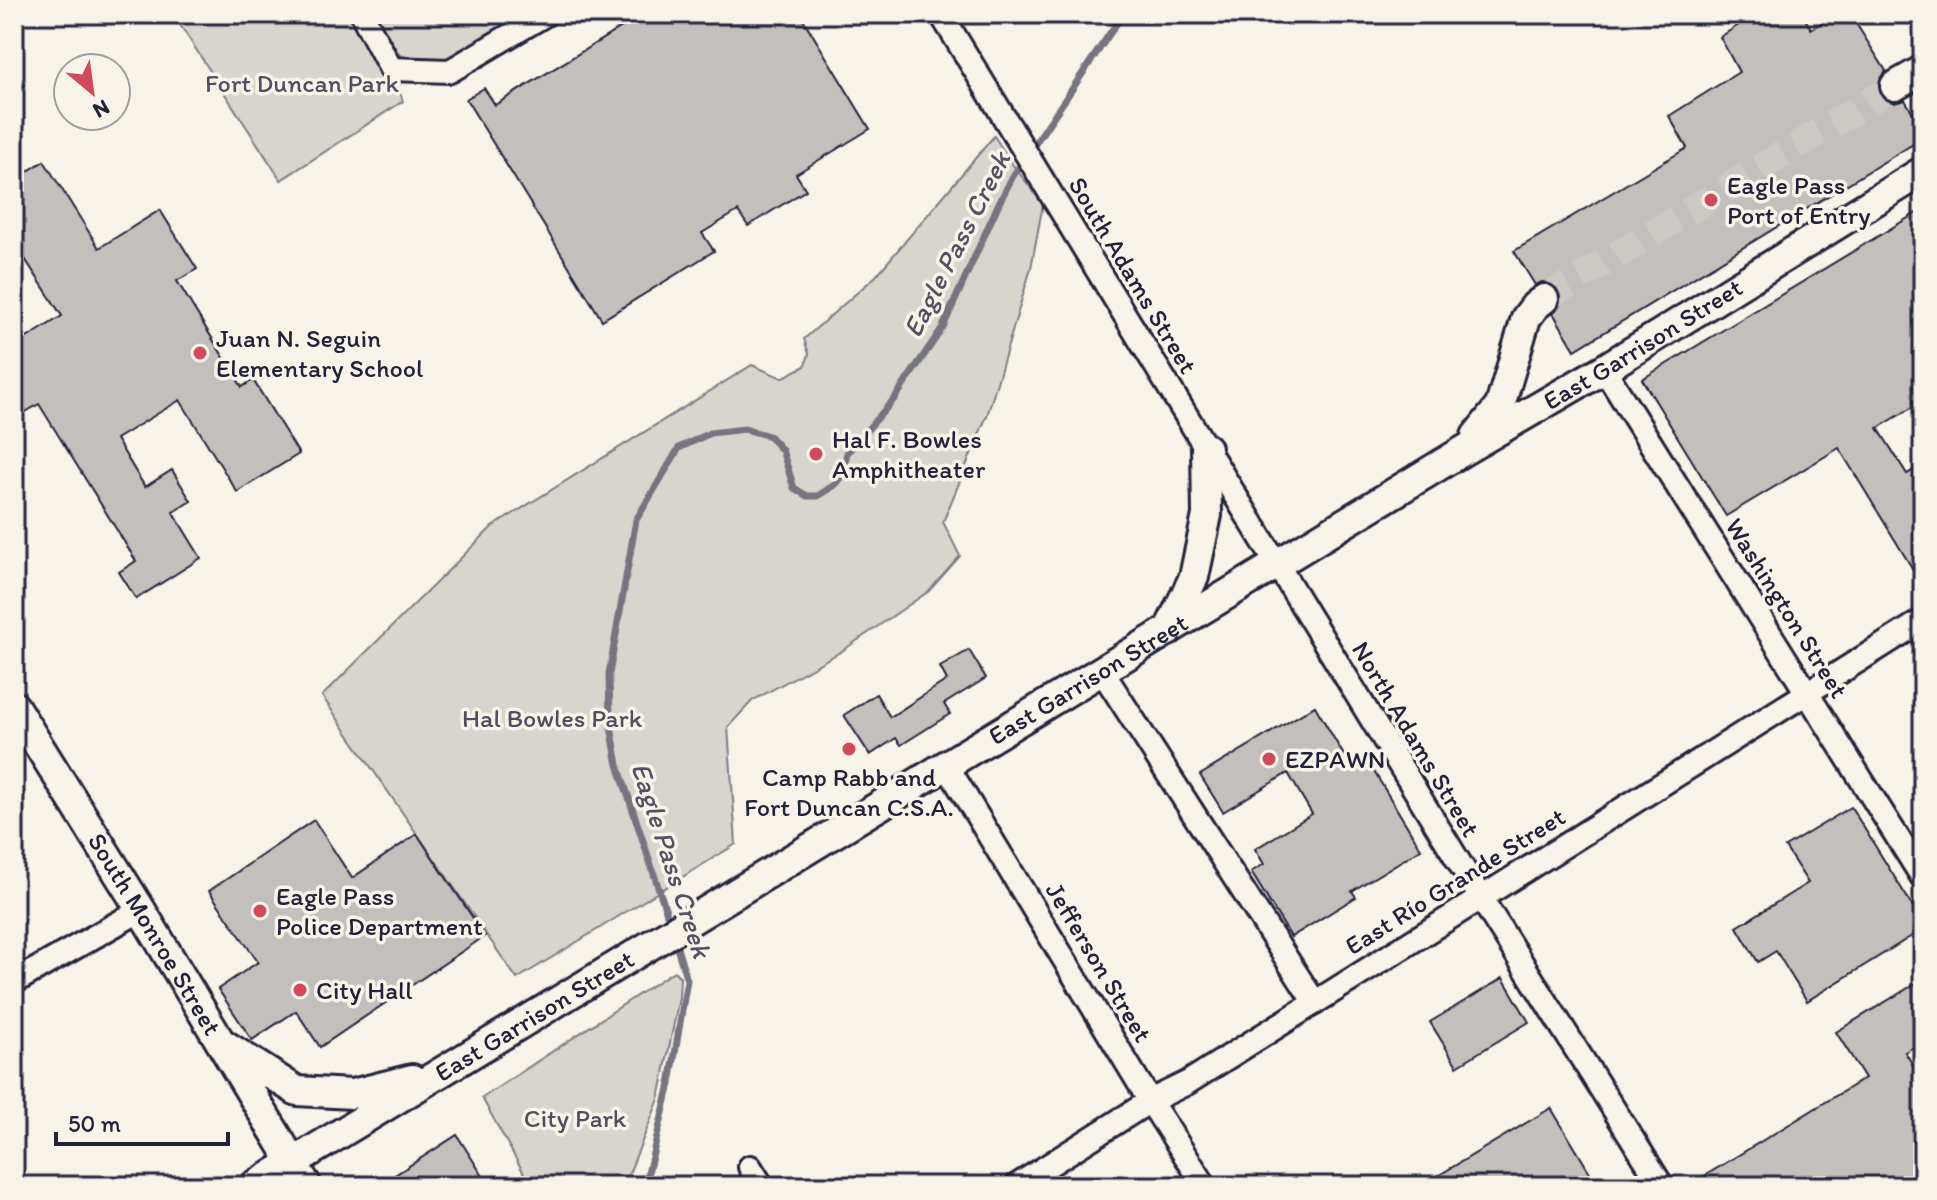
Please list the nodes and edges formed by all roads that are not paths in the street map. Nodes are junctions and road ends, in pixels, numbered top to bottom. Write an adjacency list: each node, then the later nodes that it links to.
1 (363, 14): 2 (street)
2 (546, 14)
3 (941, 14): 9 (street, South Adams Street)
4 (1923, 70): 5 (main road)
5 (1895, 86)
6 (1923, 171): 8 (main road, East Garrison Street)
7 (1544, 299): 10 (main road)
8 (1604, 369): 10 (main road, East Garrison Street); 15 (street, Washington Street)
9 (1206, 448): 11 (street, South Adams Street); 13 (main road)
10 (1463, 451): 11 (main road, East Garrison Street)
11 (1277, 564): 13 (main road, East Garrison Street); 19 (street, North Adams Street)
12 (1923, 620): 15 (street, East Río Grande Street)
13 (1168, 631): 14 (main road, East Garrison Street)
14 (1102, 671): 17 (main road, East Garrison Street); 22 (street)
15 (1806, 692): 18 (street, Washington Street); 19 (street, East Río Grande Street)
16 (14, 706): 20 (main road, South Monroe Street)
17 (947, 766): 24 (main road, East Garrison Street); 25 (street, Jefferson Street)
18 (1923, 878)
19 (1481, 898): 22 (street, East Río Grande Street); 30 (street, North Adams Street)
20 (141, 910): 21 (street); 23 (main road, South Monroe Street)
21 (14, 982)
22 (1315, 1003): 25 (street, East Río Grande Street)
23 (220, 1042): 24 (main road); 26 (main road, South Monroe Street)
24 (443, 1070): 26 (main road, East Garrison Street)
25 (1150, 1101): 28 (street, East Río Grande Street); 29 (street, Jefferson Street)
26 (300, 1174): 27 (main road, East Garrison Street)
27 (254, 1186)
28 (1016, 1186)
29 (1205, 1186)
30 (1662, 1186)

